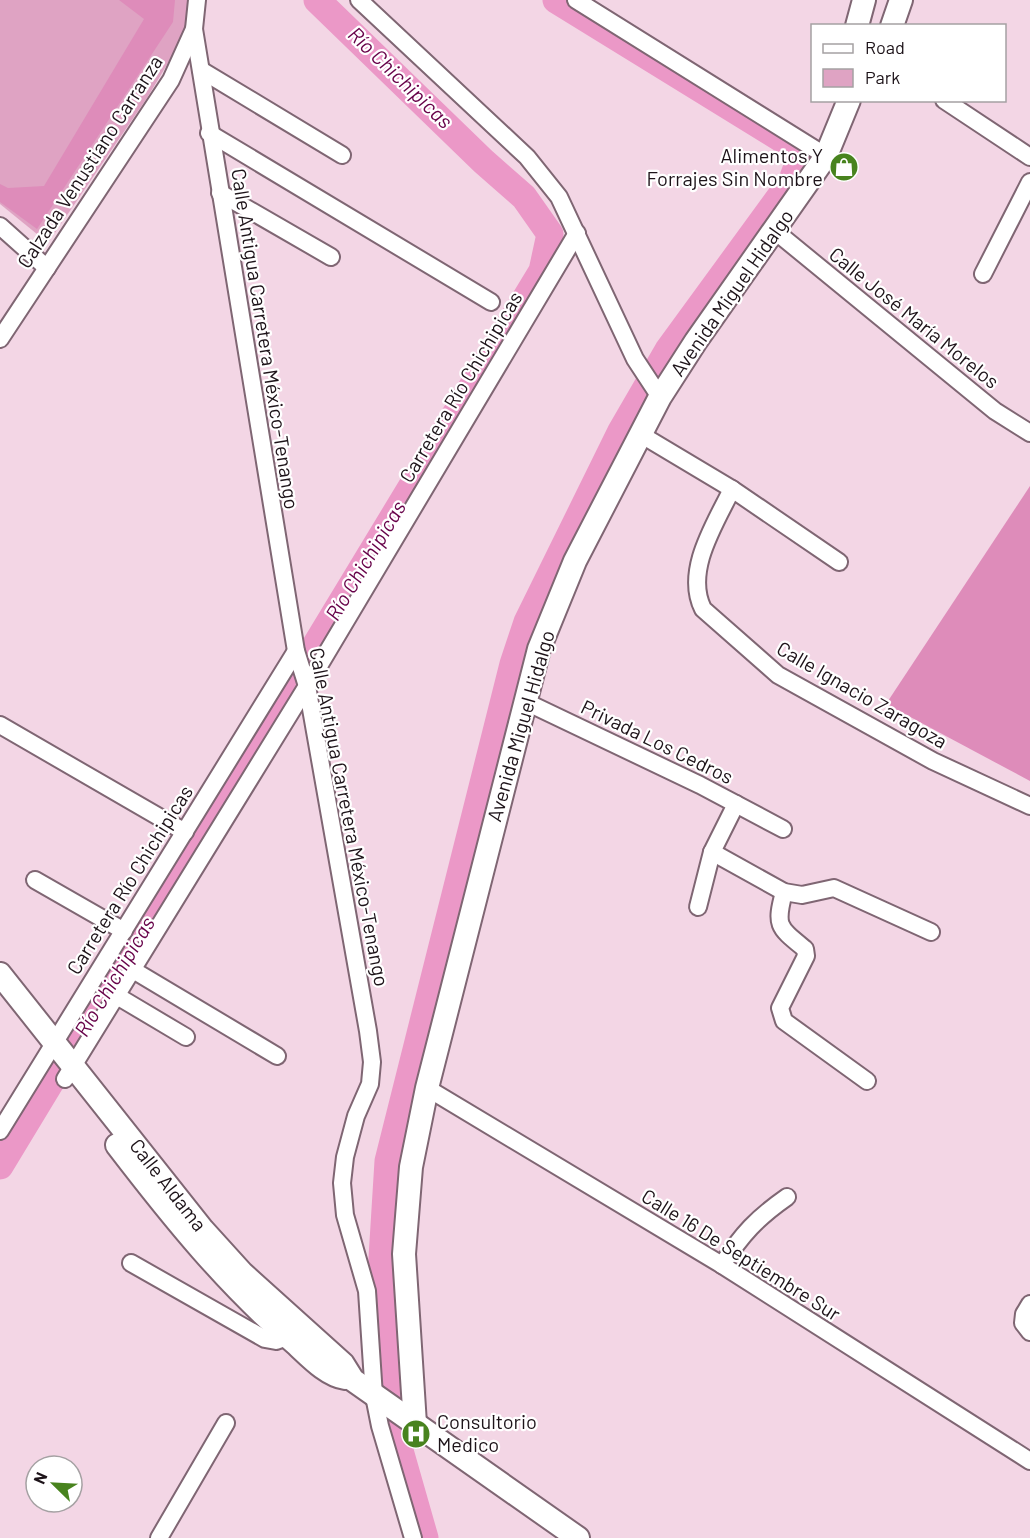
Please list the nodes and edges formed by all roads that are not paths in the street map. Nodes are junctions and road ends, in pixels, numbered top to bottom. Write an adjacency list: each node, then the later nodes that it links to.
1 (197, 0): 8 (street, Calzada Venustiano Carranza)
2 (358, 0): 20 (street)
3 (576, 0): 14 (street)
4 (864, 0): 6 (street)
5 (902, 0): 7 (street)
6 (858, 24)
7 (893, 24)
8 (194, 29): 9 (street, Calle Antigua Carretera México-Tenango); 22 (street, Calzada Venustiano Carranza)
9 (201, 70): 12 (street, Calle Antigua Carretera México-Tenango); 13 (street)
10 (848, 102): 14 (street, Avenida Miguel Hidalgo)
11 (947, 102): 15 (street)
12 (209, 133): 17 (street, Calle Antigua Carretera México-Tenango); 24 (street)
13 (342, 155)
14 (826, 156): 19 (street, Avenida Miguel Hidalgo)
15 (1030, 157)
16 (1030, 182): 23 (street)
17 (220, 193): 21 (street); 31 (street, Calle Antigua Carretera México-Tenango)
18 (0, 226): 22 (street)
19 (775, 231): 26 (street, Avenida Miguel Hidalgo); 27 (street, Calle José María Morelos)
20 (577, 233): 26 (street); 32 (street, Carretera Río Chichipicas)
21 (331, 257)
22 (47, 268): 25 (street, Calzada Venustiano Carranza)
23 (983, 274)
24 (491, 302)
25 (0, 339)
26 (654, 388): 28 (street, Avenida Miguel Hidalgo)
27 (1030, 433)
28 (640, 434): 29 (street); 33 (street, Avenida Miguel Hidalgo)
29 (732, 489): 30 (street); 36 (street, Calle Ignacio Zaragoza)
30 (839, 562)
31 (298, 656): 32 (street, Calle Antigua Carretera México-Tenango); 38 (street, Carretera Río Chichipicas)
32 (307, 684): 45 (street, Carretera Río Chichipicas); 63 (street, Calle Antigua Carretera México-Tenango)
33 (524, 701): 35 (street, Privada Los Cedros); 54 (street, Avenida Miguel Hidalgo)
34 (0, 725): 38 (street)
35 (736, 804): 37 (street); 39 (street, Privada Los Cedros)
36 (1030, 806)
37 (783, 828)
38 (185, 832): 43 (street, Carretera Río Chichipicas)
39 (711, 852): 41 (street); 42 (street, Privada Los Cedros)
40 (35, 880): 43 (street)
41 (784, 892): 44 (street); 53 (street)
42 (698, 907)
43 (124, 931): 50 (street, Carretera Río Chichipicas)
44 (931, 932)
45 (133, 970): 47 (street, Carretera Río Chichipicas); 51 (street)
46 (0, 974): 50 (street, Calle Aldama)
47 (117, 996): 49 (street); 52 (street, Carretera Río Chichipicas)
48 (0, 997): 50 (street, Calle Aldama)
49 (186, 1037)
50 (50, 1048): 52 (street, Calle Aldama); 55 (street, Carretera Río Chichipicas)
51 (277, 1056)
52 (69, 1072): 61 (street, Calle Aldama); 62 (street, Calle Aldama)
53 (867, 1081)
54 (427, 1088): 58 (street, Calle 16 De Septiembre Sur); 63 (street, Avenida Miguel Hidalgo)
55 (0, 1131)
56 (787, 1197): 58 (street)
57 (131, 1263): 61 (street)
58 (722, 1264): 65 (street, Calle 16 De Septiembre Sur)
59 (1030, 1305): 60 (street)
60 (1030, 1332)
61 (287, 1337): 62 (street, Calle Aldama)
62 (353, 1380): 63 (street, Calle Aldama)
63 (394, 1410): 67 (street, Calle Antigua Carretera México-Tenango); 68 (street, Calle Aldama)
64 (226, 1423): 66 (street)
65 (1030, 1461)
66 (159, 1538)
67 (413, 1538)
68 (578, 1538)

